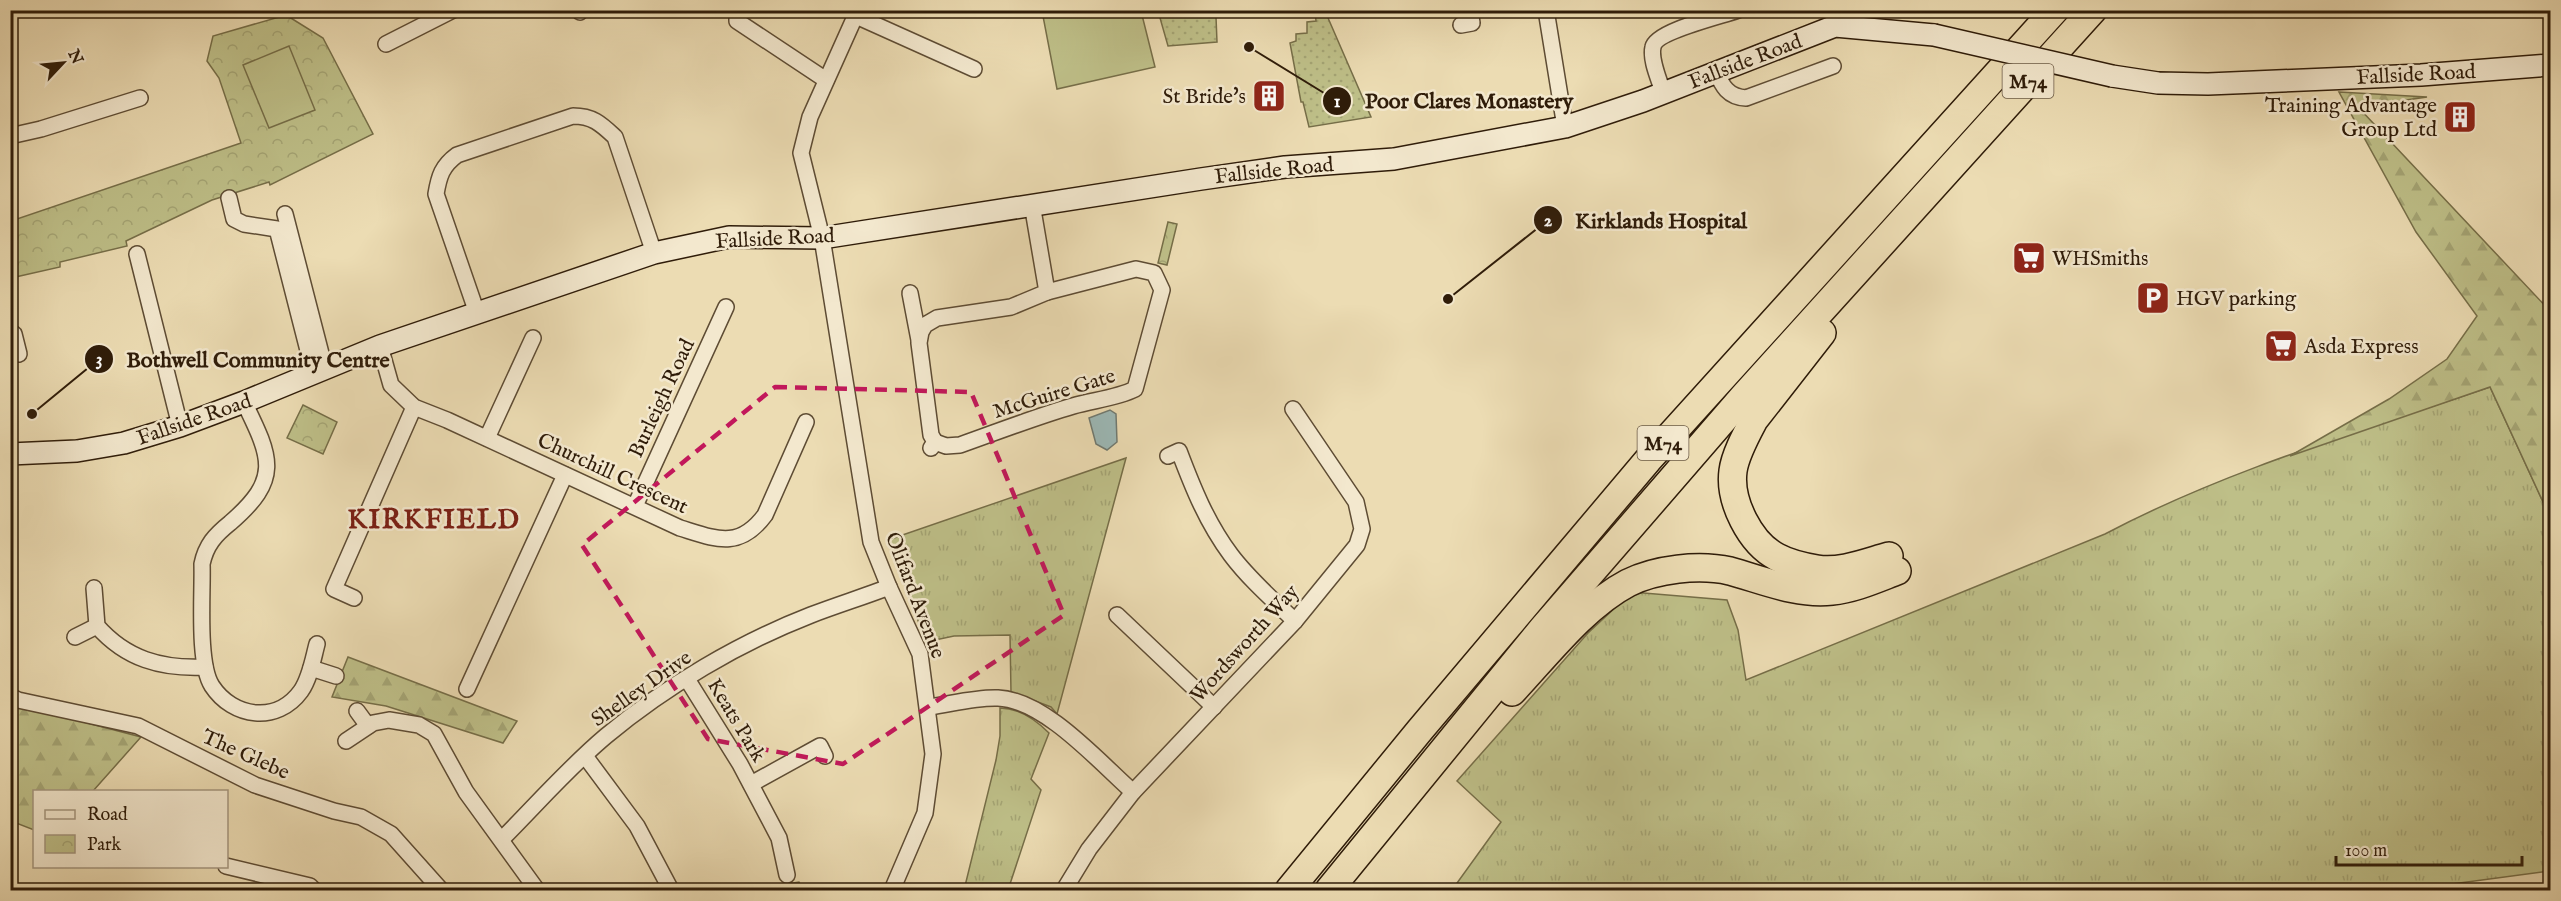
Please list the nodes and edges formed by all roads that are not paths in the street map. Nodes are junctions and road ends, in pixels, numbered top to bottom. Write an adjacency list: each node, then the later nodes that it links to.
1 (453, 10): 10 (street)
2 (1470, 10): 9 (street)
3 (1546, 10): 18 (street)
4 (1738, 10): 16 (street)
5 (2055, 10): 72 (highway, M74)
6 (2093, 10): 20 (highway, M74)
7 (737, 11): 15 (street)
8 (857, 13): 13 (street); 15 (street, Olifard Avenue)
9 (1461, 25)
10 (386, 44)
11 (2550, 65): 14 (street, Fallside Road, bridge)
12 (1833, 66): 14 (street)
13 (974, 69)
14 (1716, 71): 16 (street, Fallside Road)
15 (826, 80): 24 (street, Olifard Avenue)
16 (1663, 92): 18 (street, Fallside Road)
17 (140, 98): 19 (street)
18 (1565, 127): 22 (street, Fallside Road)
19 (10, 136)
20 (1963, 152): 71 (highway, M74); 71 (highway)
21 (229, 198): 36 (street)
22 (1032, 204): 24 (street, Fallside Road); 27 (street)
23 (285, 214): 36 (street)
24 (822, 238): 25 (street, Fallside Road); 47 (street, Olifard Avenue)
25 (654, 253): 30 (street, Fallside Road); 30 (street)
26 (137, 254): 41 (street)
27 (1047, 292): 33 (street, McGuire Gate); 33 (street, McGuire Gate)
28 (910, 293): 33 (street)
29 (726, 307): 46 (street, Burleigh Road)
30 (477, 313): 34 (street, Fallside Road)
31 (17, 333): 35 (street)
32 (533, 338): 42 (street)
33 (919, 343)
34 (380, 346): 36 (street, Fallside Road); 38 (street, Churchill Crescent)
35 (19, 354)
36 (320, 372): 37 (street, Fallside Road)
37 (244, 402): 41 (street, Fallside Road); 55 (street)
38 (414, 407): 42 (street, Churchill Crescent); 49 (street)
39 (1293, 409): 51 (street, Wordsworth Way)
40 (806, 422): 46 (street, Churchill Crescent)
41 (180, 426): 44 (street, Fallside Road)
42 (487, 438): 45 (street, Churchill Crescent)
43 (1173, 453): 51 (street)
44 (10, 454)
45 (565, 475): 46 (street, Churchill Crescent); 59 (street)
46 (635, 506)
47 (889, 587): 58 (street, Shelley Drive); 61 (street, Olifard Avenue)
48 (94, 588): 52 (street)
49 (354, 598)
50 (1117, 615): 62 (street)
51 (1295, 621): 62 (street, Wordsworth Way)
52 (97, 626): 53 (street); 55 (street)
53 (75, 637)
54 (317, 644): 56 (street)
55 (205, 667): 56 (street)
56 (311, 668): 57 (street)
57 (336, 676)
58 (687, 679): 66 (street, Shelley Drive); 68 (street, Keats Park)
59 (467, 689)
60 (10, 696): 76 (street, The Glebe)
61 (929, 706): 69 (street); 79 (street, Olifard Avenue)
62 (1214, 707): 69 (street, Wordsworth Way)
63 (357, 711): 64 (street)
64 (368, 726): 65 (street); 70 (street)
65 (346, 741)
66 (585, 756): 70 (street, Shelley Drive); 78 (street)
67 (825, 756): 68 (street, Keats Park)
68 (751, 784): 74 (street, Keats Park)
69 (1133, 792): 80 (street, Wordsworth Way)
70 (502, 839): 77 (street)
71 (1367, 846): 83 (highway, M74)
72 (1320, 852): 81 (highway, M74); 82 (highway, M74)
73 (228, 866): 75 (street)
74 (787, 875)
75 (314, 891)
76 (441, 891)
77 (537, 891)
78 (670, 891)
79 (892, 891)
80 (1064, 891)
81 (1285, 891)
82 (1290, 891)
83 (1329, 891)

